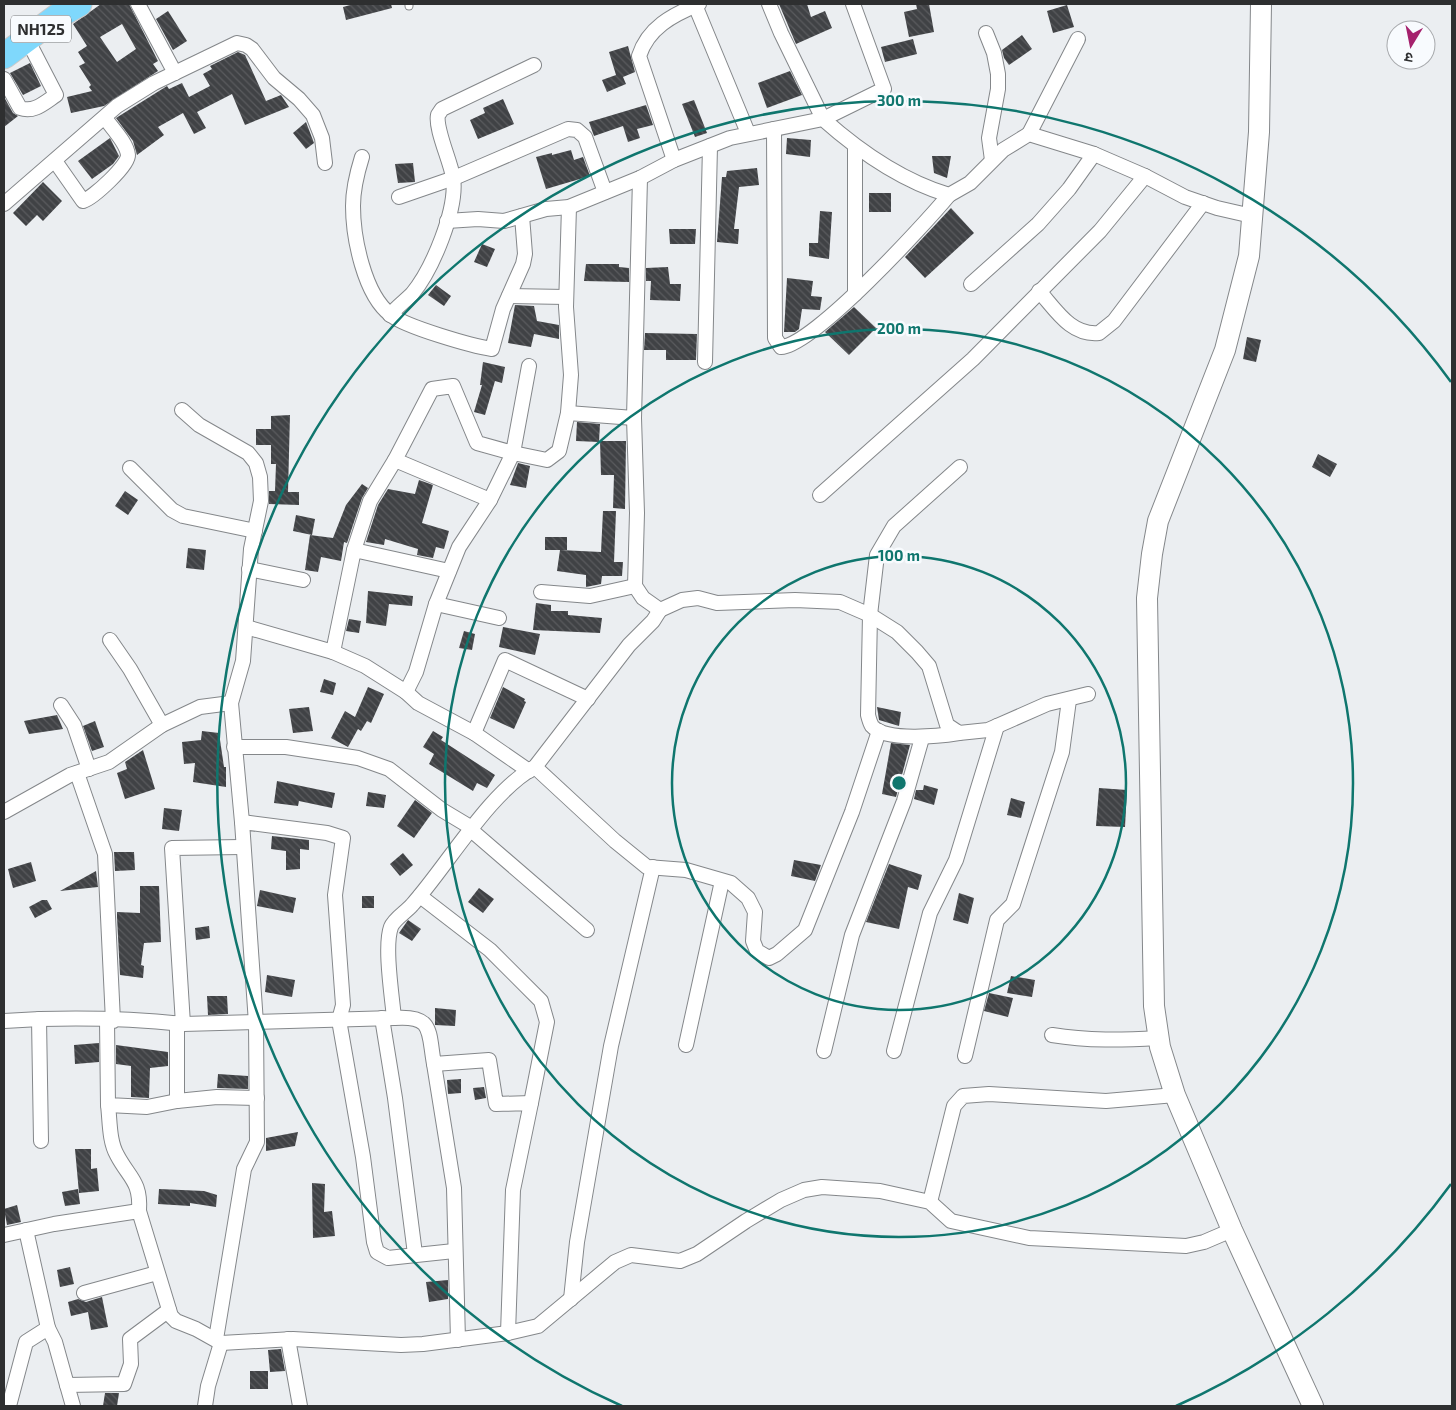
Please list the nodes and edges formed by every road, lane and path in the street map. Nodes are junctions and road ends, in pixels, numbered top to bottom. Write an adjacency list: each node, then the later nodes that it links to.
1 (80, 4): 7 (highway, NH125)
2 (138, 4): 13 (street)
3 (697, 4): 18 (street); 24 (street)
4 (769, 4): 16 (street)
5 (853, 4): 16 (street)
6 (1261, 4): 38 (street)
7 (53, 10): 9 (highway, NH125)
8 (986, 33): 25 (street)
9 (26, 39): 11 (highway, NH125); 14 (street)
10 (1078, 39): 19 (street)
11 (4, 56)
12 (534, 65): 29 (street)
13 (175, 73): 15 (street); 27 (street)
14 (4, 79)
15 (106, 118): 26 (street); 26 (street)
16 (823, 119): 17 (street); 21 (street)
17 (774, 129): 18 (street); 42 (street)
18 (748, 133): 20 (street)
19 (1029, 134): 22 (street); 25 (street)
20 (710, 146): 24 (street); 46 (street)
21 (855, 147): 32 (street); 42 (street)
22 (1094, 154): 28 (street); 40 (street)
23 (362, 157): 45 (street)
24 (674, 160): 30 (street)
25 (992, 160): 32 (street)
26 (55, 161): 34 (street)
27 (325, 163)
28 (1145, 176): 35 (street); 41 (street)
29 (454, 178): 31 (street); 33 (street); 39 (street)
30 (640, 178): 31 (street); 50 (street)
31 (605, 192): 36 (street)
32 (948, 195): 42 (street)
33 (399, 197)
34 (4, 204)
35 (1203, 204): 38 (street); 41 (street)
36 (569, 207): 37 (street); 44 (street)
37 (522, 216): 39 (street); 43 (street)
38 (1252, 216): 102 (street)
39 (447, 221): 45 (street)
40 (971, 284)
41 (1039, 291): 55 (street)
42 (855, 294)
43 (509, 296): 44 (street); 45 (street)
44 (566, 297): 49 (street)
45 (390, 315)
46 (705, 362)
47 (529, 366): 51 (street)
48 (182, 410): 57 (street)
49 (568, 413): 50 (street); 51 (street)
50 (634, 418): 62 (street)
51 (513, 453): 52 (street); 56 (street)
52 (395, 460): 56 (street); 58 (street)
53 (960, 467): 66 (street)
54 (130, 468): 57 (street)
55 (820, 495)
56 (490, 500): 60 (street)
57 (254, 531): 59 (street)
58 (354, 550): 60 (street); 70 (street)
59 (249, 569): 61 (street); 68 (street)
60 (449, 571): 64 (street)
61 (303, 580)
62 (635, 586): 63 (street); 65 (street)
63 (541, 592)
64 (436, 604): 67 (street); 71 (street)
65 (660, 610): 66 (street); 73 (street)
66 (870, 615): 79 (street); 81 (street)
67 (499, 618)
68 (246, 627): 70 (street); 75 (street)
69 (110, 640): 77 (street)
70 (333, 652): 71 (street)
71 (406, 692): 80 (street)
72 (1088, 694): 74 (street)
73 (588, 699): 80 (street); 84 (street)
74 (1069, 700): 78 (street); 106 (street)
75 (231, 703): 77 (street); 83 (street)
76 (61, 705): 85 (street)
77 (162, 725): 85 (street)
78 (998, 726): 81 (street); 105 (street)
79 (879, 732): 82 (street); 91 (street)
80 (474, 733): 84 (street)
81 (959, 733): 82 (street)
82 (922, 738): 104 (street)
83 (234, 747): 87 (street); 88 (street)
84 (532, 769): 88 (street); 90 (street)
85 (83, 771): 86 (street); 98 (street)
86 (4, 812)
87 (242, 822): 89 (street); 96 (street)
88 (472, 829): 92 (street); 93 (street)
89 (242, 847): 99 (street); 100 (street)
90 (653, 867): 91 (street); 123 (street)
91 (722, 881): 103 (street)
92 (420, 896): 94 (street); 111 (street)
93 (587, 930)
94 (388, 1018): 96 (street); 107 (street); 120 (street)
95 (39, 1019): 97 (street); 98 (street); 113 (street)
96 (339, 1020): 99 (street); 120 (street)
97 (4, 1021)
98 (110, 1021): 100 (street); 112 (street)
99 (256, 1023): 100 (street); 109 (street)
100 (180, 1024): 110 (street)
101 (1052, 1035): 102 (street)
102 (1158, 1038): 108 (street)
103 (686, 1045)
104 (824, 1051)
105 (894, 1051)
106 (965, 1056)
107 (434, 1064): 111 (street); 119 (street)
108 (1175, 1095): 114 (street); 117 (street)
109 (257, 1098): 110 (street); 129 (street)
110 (177, 1101): 112 (street)
111 (530, 1102): 126 (street)
112 (108, 1105): 115 (street)
113 (41, 1141)
114 (930, 1202): 117 (street); 123 (street)
115 (139, 1211): 116 (street); 121 (street)
116 (26, 1230): 118 (street); 125 (street)
117 (1232, 1230): 135 (street)
118 (4, 1236)
119 (454, 1251): 120 (street); 128 (street)
120 (415, 1254)
121 (157, 1273): 122 (street); 124 (street)
122 (84, 1293)
123 (571, 1299): 126 (street)
124 (169, 1310): 129 (street); 130 (street)
125 (48, 1328): 130 (street); 131 (street)
126 (508, 1334): 128 (street)
127 (288, 1339): 128 (street); 129 (street); 134 (street)
128 (458, 1340)
129 (219, 1341): 133 (street)
130 (67, 1385): 132 (street)
131 (8, 1406)
132 (73, 1406)
133 (205, 1406)
134 (300, 1406)
135 (1313, 1406)

